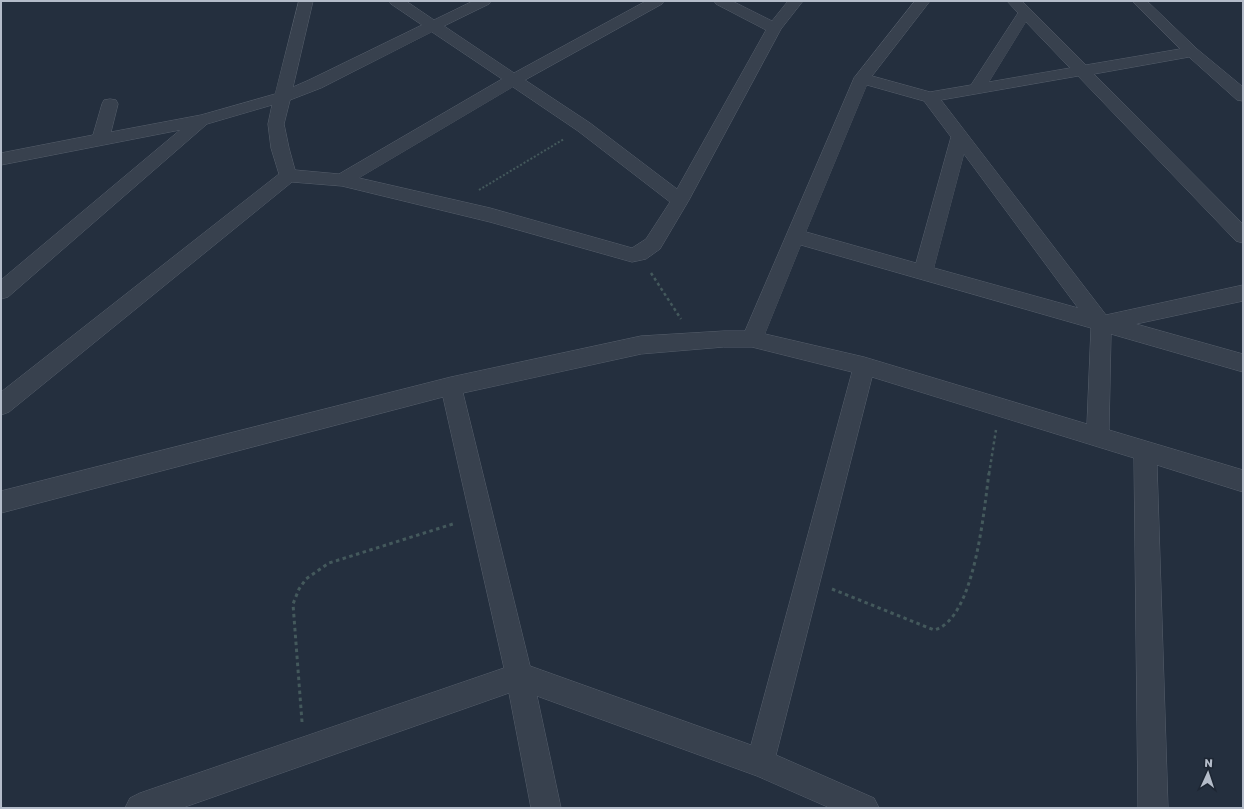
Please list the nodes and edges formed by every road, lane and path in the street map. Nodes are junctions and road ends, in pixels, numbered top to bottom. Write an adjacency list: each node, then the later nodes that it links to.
1 (306, 1): 18 (street)
2 (396, 1): 10 (street)
3 (484, 1): 10 (street)
4 (657, 1): 15 (street)
5 (721, 1): 11 (street)
6 (796, 1): 11 (street)
7 (923, 1): 14 (street)
8 (1139, 1): 12 (street)
9 (1020, 7): 13 (street); 16 (street)
10 (432, 26): 15 (street); 18 (street)
11 (774, 28): 28 (street)
12 (1192, 52): 13 (street); 17 (street)
13 (1082, 71): 16 (street); 31 (street)
14 (862, 78): 19 (street); 30 (street)
15 (512, 80): 22 (street); 27 (street)
16 (976, 89): 19 (street)
17 (1243, 96)
18 (282, 97): 21 (street); 26 (street)
19 (930, 97): 23 (street)
20 (110, 104): 24 (street)
21 (202, 120): 24 (street); 34 (street)
22 (584, 127): 28 (street); 29 (path)
23 (960, 136): 33 (street); 36 (street)
24 (100, 140): 25 (street)
25 (1, 159)
26 (288, 176): 27 (street); 42 (street)
27 (342, 180): 29 (street)
28 (680, 200): 32 (street)
29 (453, 206): 32 (street)
30 (795, 236): 33 (street); 37 (street)
31 (1243, 236)
32 (639, 254): 38 (path)
33 (923, 273): 36 (street)
34 (1, 291)
35 (1243, 293): 36 (street)
36 (1101, 324): 39 (street); 44 (street)
37 (752, 339): 38 (street); 40 (street)
38 (695, 340): 41 (street)
39 (1243, 363)
40 (864, 366): 43 (street); 49 (street)
41 (451, 386): 47 (street); 48 (street)
42 (1, 405)
43 (1000, 407): 44 (street); 49 (path)
44 (1098, 437): 45 (street)
45 (1145, 451): 46 (street); 56 (street)
46 (1243, 481)
47 (1, 502)
48 (481, 515): 50 (street); 51 (path)
49 (809, 580): 52 (street)
50 (519, 676): 51 (street); 52 (street); 54 (street)
51 (305, 751): 53 (street)
52 (760, 763): 55 (street)
53 (140, 808)
54 (546, 808)
55 (864, 808)
56 (1154, 808)

